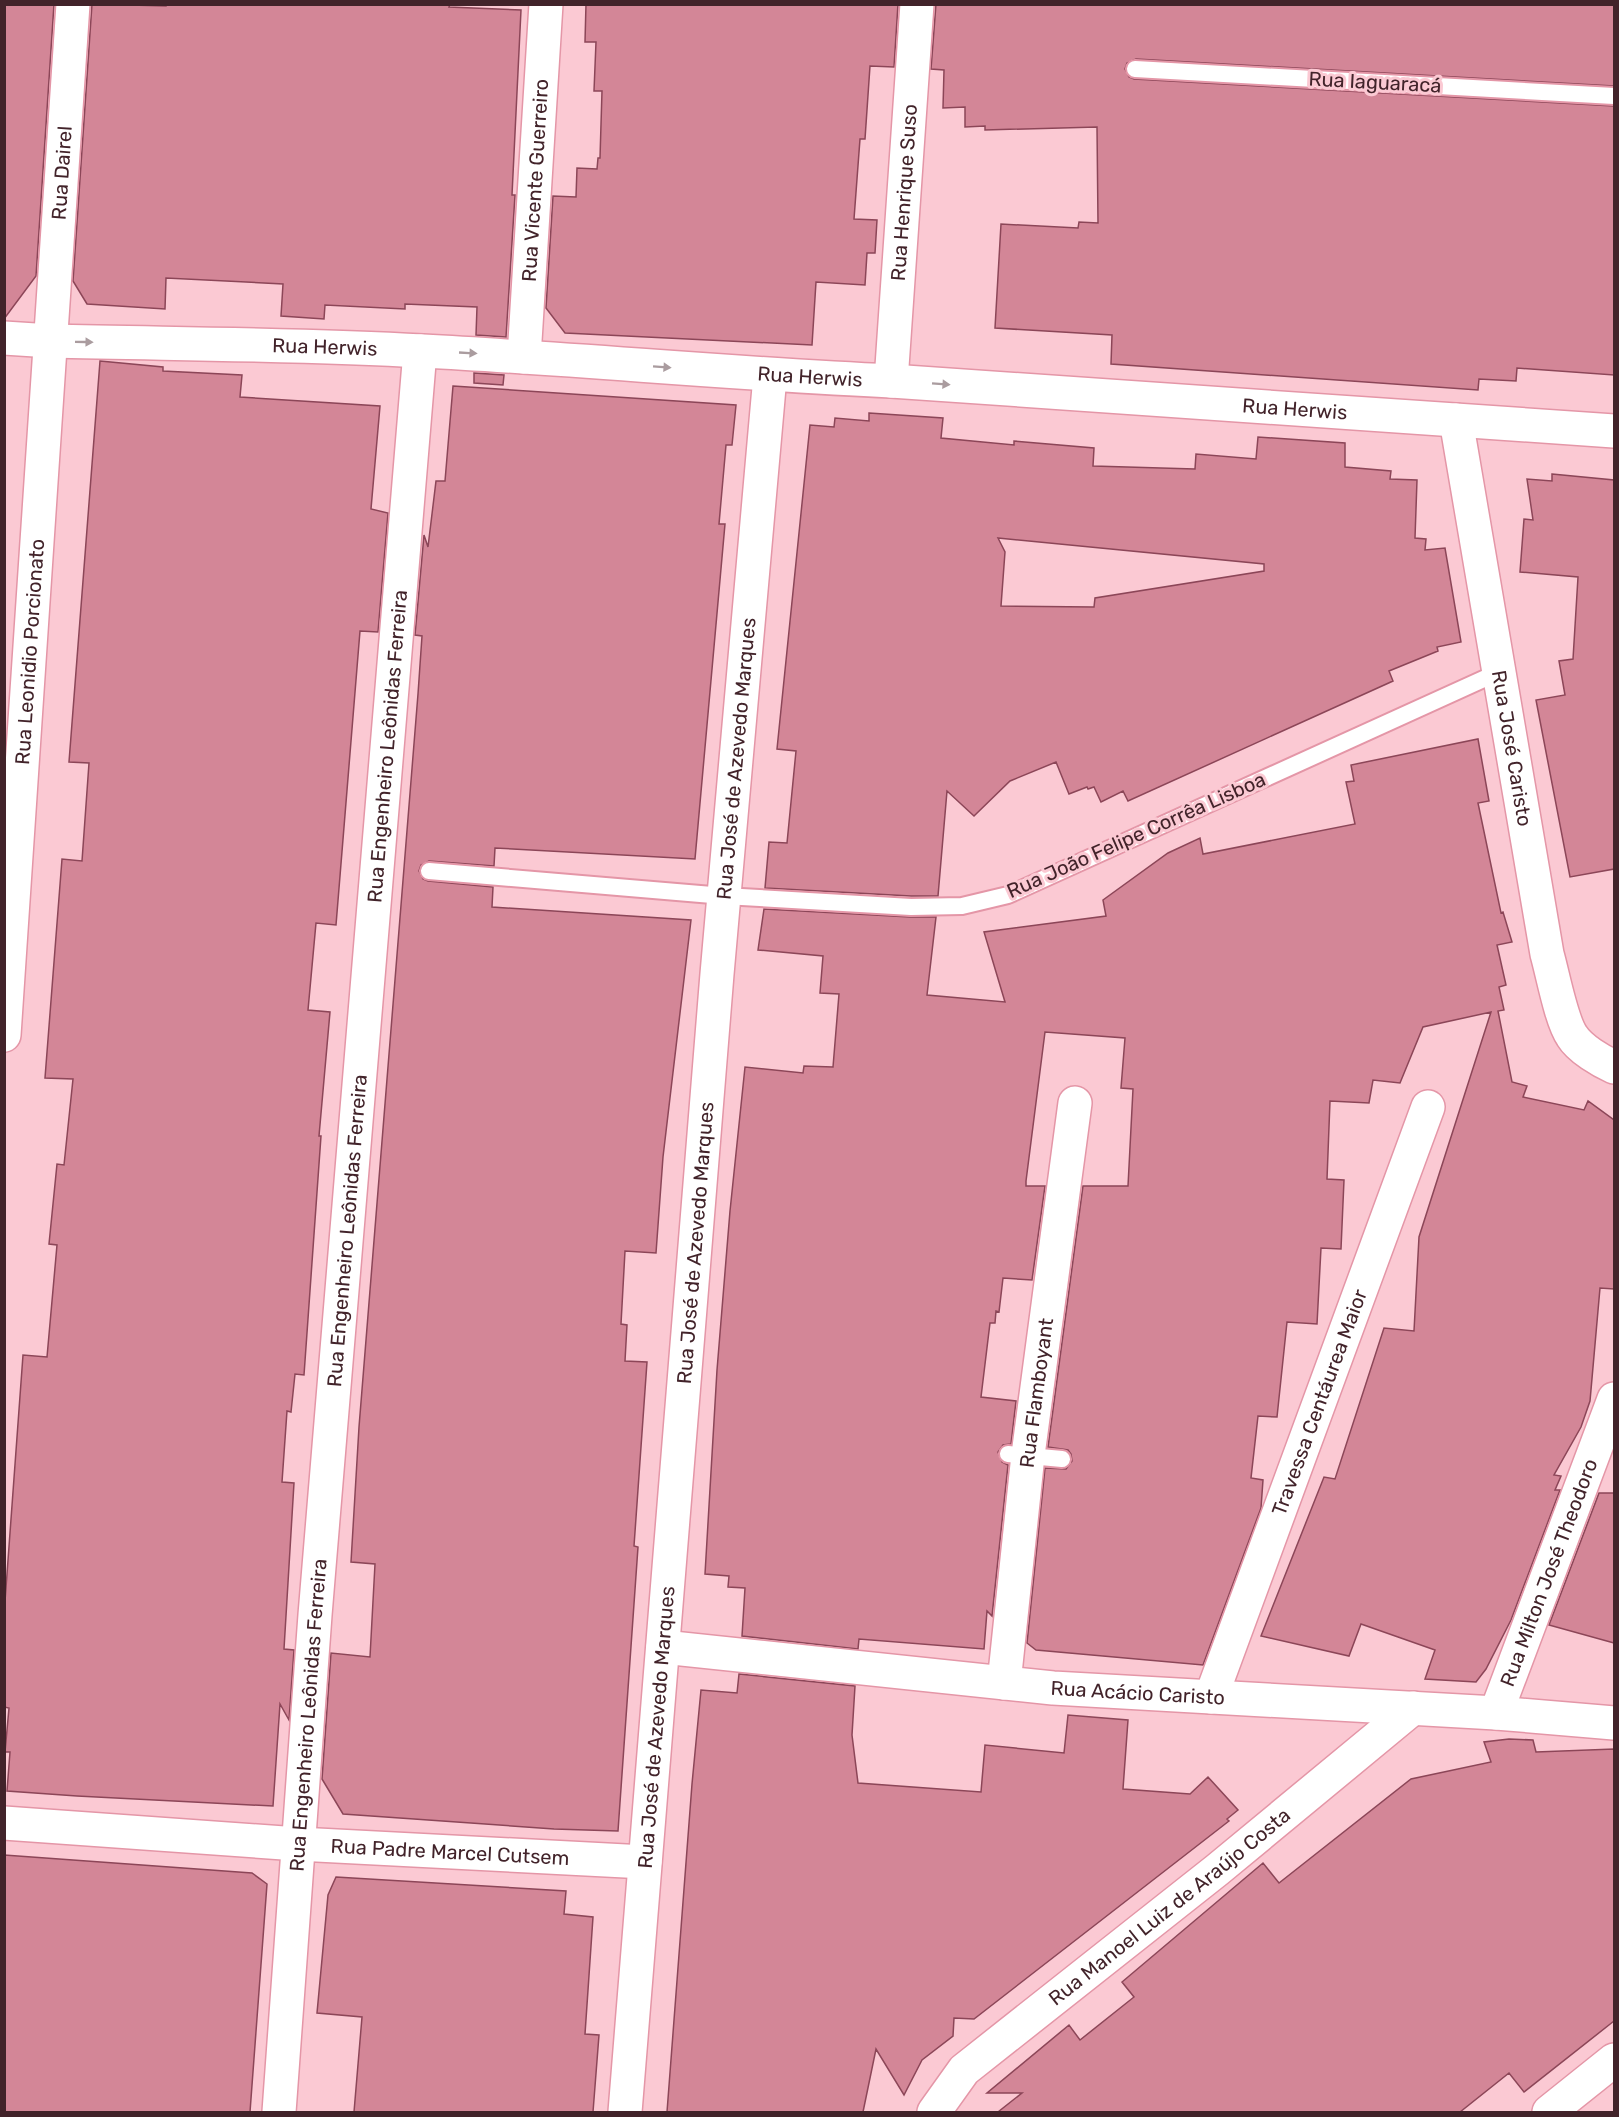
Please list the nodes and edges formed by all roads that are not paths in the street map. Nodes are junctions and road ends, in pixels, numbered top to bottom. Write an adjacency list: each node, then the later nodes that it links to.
1 (73, 4): 7 (street, Rua Dairel)
2 (546, 4): 9 (street, Rua Vicente Guerreiro)
3 (917, 4): 11 (street, Rua Henrique Suso)
4 (1135, 69): 5 (lane, Rua Iaguaracá)
5 (1614, 96)
6 (4, 338): 7 (street, Rua Herwis)
7 (51, 341): 8 (street, Rua Herwis, one-way to 8); 17 (street, Rua Leonidio Porcionato)
8 (420, 351): 9 (street, Rua Herwis, one-way to 9); 31 (street, Rua Engenheiro Leônidas Ferreira)
9 (524, 357): 10 (street, Rua Herwis, one-way to 10)
10 (770, 376): 11 (street, Rua Herwis); 16 (street, Rua José de Azevedo Marques)
11 (891, 381): 12 (street, Rua Herwis, one-way to 12)
12 (1456, 420): 13 (street, Rua Herwis); 14 (street, Rua José Caristo)
13 (1614, 431)
14 (1499, 672): 16 (lane, Rua João Felipe Corrêa Lisboa); 18 (street, Rua José Caristo)
15 (429, 872): 16 (lane, Rua João Felipe Corrêa Lisboa)
16 (724, 896): 24 (street, Rua José de Azevedo Marques)
17 (4, 1035)
18 (1607, 1064)
19 (1076, 1103): 22 (street, Rua Flamboyant)
20 (1428, 1107): 26 (street, Travessa Centáurea Maior)
21 (1614, 1399): 28 (street, Rua Milton José Theodoro)
22 (1018, 1454): 23 (lane); 25 (street, Rua Flamboyant)
23 (1062, 1459)
24 (663, 1647): 25 (street, Rua Acácio Caristo); 32 (street, Rua José de Azevedo Marques)
25 (1004, 1683): 26 (street, Rua Acácio Caristo)
26 (1211, 1697): 27 (street, Rua Acácio Caristo)
27 (1413, 1708): 28 (street, Rua Acácio Caristo); 36 (street, Rua Manoel Luiz de Araújo Costa)
28 (1496, 1713): 29 (street, Rua Acácio Caristo)
29 (1614, 1723)
30 (4, 1823): 31 (street, Rua Padre Marcel Cutsem)
31 (298, 1844): 32 (street, Rua Padre Marcel Cutsem); 34 (street, Rua Engenheiro Leônidas Ferreira)
32 (645, 1862): 35 (street, Rua José de Azevedo Marques)
33 (1614, 2060): 37 (street)
34 (279, 2112)
35 (625, 2112)
36 (934, 2112)
37 (1549, 2112)

